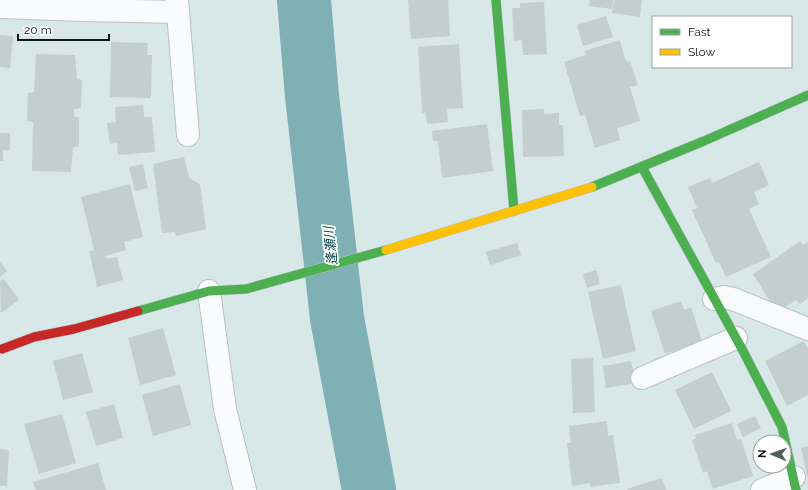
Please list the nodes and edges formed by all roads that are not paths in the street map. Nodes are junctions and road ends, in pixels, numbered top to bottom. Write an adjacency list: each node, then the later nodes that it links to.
1 (496, 0): 7 (street)
2 (178, 6): 3 (street); 5 (street)
3 (0, 7)
4 (808, 96): 6 (street)
5 (188, 136)
6 (642, 167): 7 (street); 9 (street)
7 (514, 211): 8 (street)
8 (209, 291): 12 (street); 15 (street)
9 (714, 298): 10 (street); 11 (street)
10 (808, 329)
11 (736, 338): 13 (street); 14 (street)
12 (1, 349)
13 (642, 378)
14 (795, 484): 16 (street)
15 (245, 490)
16 (762, 490)

